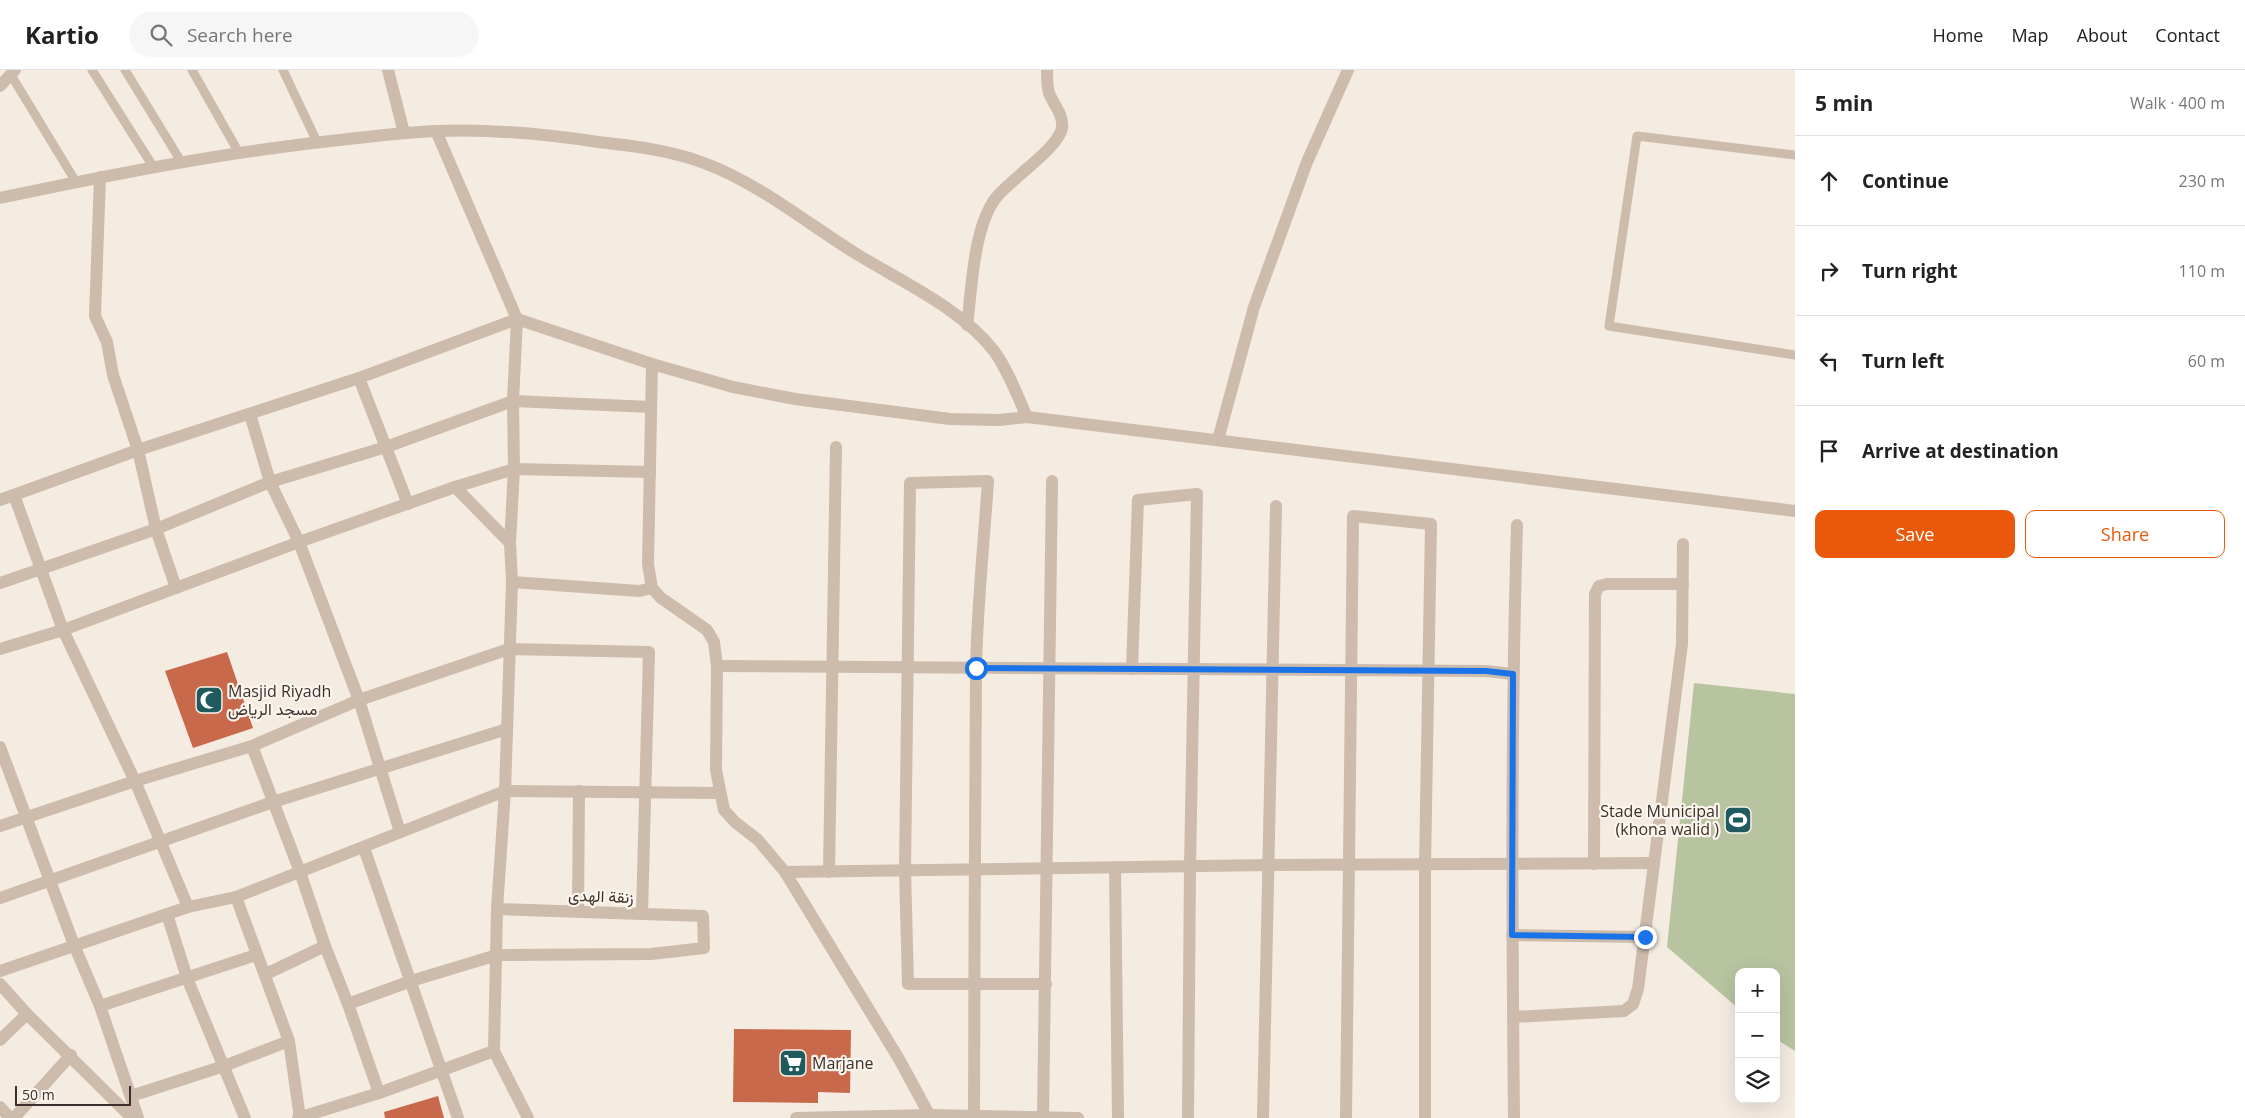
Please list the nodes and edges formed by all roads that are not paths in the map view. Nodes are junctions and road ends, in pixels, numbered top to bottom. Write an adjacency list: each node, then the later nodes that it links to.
1 (92, 70): 16 (lane)
2 (126, 70): 15 (lane)
3 (192, 70): 13 (lane)
4 (283, 70): 12 (lane)
5 (388, 70): 11 (street)
6 (1047, 70): 21 (street)
7 (1348, 70): 29 (street)
8 (13, 72): 9 (street); 18 (lane)
9 (0, 86)
10 (436, 131): 11 (street); 20 (street); 21 (street)
11 (404, 133): 12 (street)
12 (318, 142): 13 (street)
13 (239, 153): 15 (street)
14 (1795, 155): 22 (lane)
15 (182, 163): 16 (street)
16 (154, 168): 17 (street)
17 (100, 177): 18 (street); 32 (street)
18 (76, 182): 19 (street)
19 (0, 198)
20 (517, 319): 23 (street); 24 (street); 25 (street)
21 (967, 325): 28 (street)
22 (1795, 355)
23 (652, 364): 26 (street); 28 (street)
24 (359, 378): 27 (street); 30 (street)
25 (513, 401): 26 (street); 30 (street); 33 (street)
26 (651, 407): 34 (street)
27 (250, 414): 32 (street); 36 (street)
28 (1026, 417): 29 (street)
29 (1218, 440): 42 (street)
30 (386, 447): 36 (street); 40 (street)
31 (836, 447): 58 (street)
32 (138, 450): 38 (street); 44 (street)
33 (514, 469): 34 (street); 37 (street); 46 (street)
34 (650, 472): 53 (street)
35 (1052, 481): 61 (street)
36 (270, 482): 44 (street); 45 (street)
37 (454, 487): 40 (street); 46 (street)
38 (14, 495): 39 (street); 48 (street)
39 (0, 500)
40 (408, 504): 45 (street)
41 (1276, 506): 64 (street)
42 (1795, 511)
43 (1517, 525): 67 (street)
44 (156, 529): 48 (street); 52 (street)
45 (298, 542): 52 (street); 68 (street)
46 (510, 543): 49 (street)
47 (1683, 544): 51 (street)
48 (41, 569): 50 (street); 54 (street)
49 (512, 582): 53 (street); 56 (street)
50 (0, 583)
51 (1683, 584): 84 (street); 86 (street)
52 (176, 588): 54 (street)
53 (652, 588): 57 (street)
54 (63, 630): 55 (street); 73 (street)
55 (0, 649)
56 (510, 649): 68 (street); 69 (street); 76 (street)
57 (717, 666): 58 (street); 77 (street)
58 (832, 666): 59 (street); 97 (street)
59 (908, 667): 60 (street); 60 (street); 94 (street)
60 (976, 668): 61 (street); 93 (street)
61 (1050, 668): 62 (street); 92 (street)
62 (1132, 669): 63 (street); 63 (street)
63 (1194, 669): 64 (street); 90 (street)
64 (1273, 670): 65 (street); 87 (street)
65 (1351, 670): 66 (street); 66 (street); 88 (street)
66 (1429, 671): 67 (street); 89 (street)
67 (1513, 674): 85 (street)
68 (359, 700): 70 (street); 72 (street)
69 (507, 729): 72 (street); 74 (street)
70 (252, 746): 73 (street); 78 (street)
71 (0, 747): 79 (street)
72 (381, 770): 78 (street); 81 (street)
73 (135, 780): 79 (street); 82 (street)
74 (505, 791): 75 (street); 81 (street); 102 (street)
75 (578, 791): 76 (street); 103 (street)
76 (645, 791): 77 (street); 105 (street)
77 (720, 793): 96 (street)
78 (273, 802): 82 (street); 95 (street)
79 (27, 816): 80 (street); 98 (street)
80 (0, 826)
81 (400, 832): 83 (street)
82 (160, 843): 98 (street); 101 (street)
83 (364, 848): 95 (street); 115 (street)
84 (1654, 863): 86 (street); 107 (street)
85 (1511, 864): 86 (street); 89 (street); 106 (street)
86 (1594, 864)
87 (1269, 865): 88 (street); 90 (street); 148 (street)
88 (1349, 865): 89 (street); 149 (street)
89 (1424, 865): 150 (street)
90 (1190, 866): 91 (street); 147 (street)
91 (1114, 867): 92 (street); 146 (street)
92 (1048, 868): 93 (street); 117 (street)
93 (976, 869): 94 (street); 118 (street)
94 (905, 870): 97 (street); 118 (street)
95 (300, 872): 99 (street); 109 (street)
96 (786, 872): 97 (street); 132 (street)
97 (829, 872)
98 (51, 880): 100 (street); 108 (street)
99 (236, 897): 101 (street); 110 (street)
100 (0, 898)
101 (188, 907): 104 (street)
102 (497, 909): 103 (street, زنقة الهدى); 111 (street)
103 (578, 912): 105 (street, زنقة الهدى)
104 (167, 914): 108 (street); 114 (street)
105 (642, 914): 111 (street, زنقة الهدى)
106 (1512, 935): 107 (street); 122 (street)
107 (1645, 937): 122 (street)
108 (74, 945): 112 (street); 120 (street)
109 (325, 946): 113 (street); 119 (street)
110 (256, 955): 113 (street); 114 (street)
111 (497, 955): 115 (street); 125 (street)
112 (0, 970)
113 (266, 974): 124 (street)
114 (187, 978): 120 (street); 127 (street)
115 (411, 981): 119 (street); 128 (street)
116 (0, 984): 121 (street)
117 (1046, 984): 118 (street); 136 (street)
118 (975, 985): 133 (street)
119 (348, 1004): 129 (street)
120 (100, 1006): 130 (street)
121 (28, 1014): 123 (street); 126 (street)
122 (1513, 1017): 151 (street)
123 (0, 1040)
124 (289, 1041): 127 (street); 141 (street)
125 (494, 1051): 128 (street); 143 (street)
126 (71, 1055): 137 (street); 138 (street)
127 (224, 1066): 130 (street); 140 (street)
128 (441, 1069): 129 (street); 142 (street)
129 (379, 1093): 141 (street)
130 (131, 1096): 139 (street)
131 (0, 1107): 137 (street)
132 (930, 1116): 133 (street); 135 (street)
133 (974, 1116): 136 (street)
134 (827, 1117): 135 (street); 144 (street)
135 (865, 1117)
136 (1044, 1117): 145 (street)
137 (12, 1118)
138 (132, 1118)
139 (138, 1118)
140 (246, 1118)
141 (299, 1118)
142 (458, 1118)
143 (528, 1118)
144 (796, 1118)
145 (1078, 1118)
146 (1118, 1118)
147 (1188, 1118)
148 (1263, 1118)
149 (1346, 1118)
150 (1425, 1118)
151 (1514, 1118)

